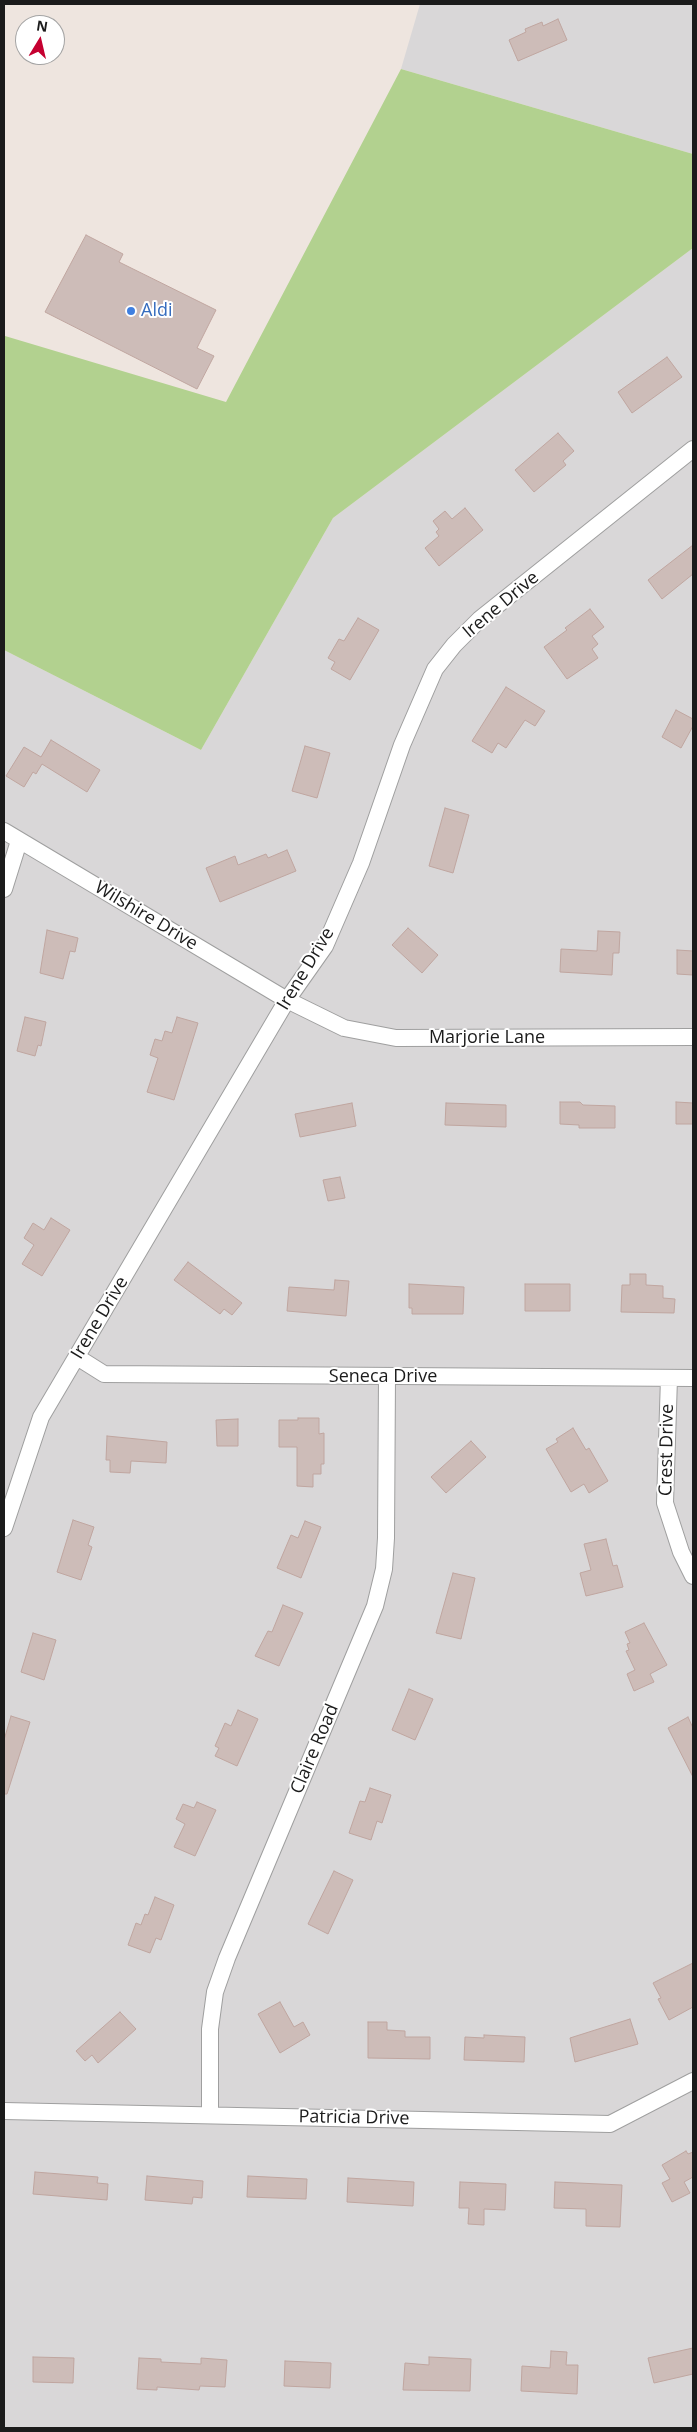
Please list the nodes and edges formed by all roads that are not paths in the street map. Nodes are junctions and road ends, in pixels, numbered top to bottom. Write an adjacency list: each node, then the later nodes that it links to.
1 (693, 449): 5 (street, Irene Drive)
2 (4, 831): 3 (street, Wilshire Drive)
3 (19, 841): 4 (street); 5 (street, Wilshire Drive)
4 (4, 889)
5 (288, 1000): 6 (street, Marjorie Lane); 7 (street, Irene Drive)
6 (693, 1037)
7 (77, 1357): 8 (street, Seneca Drive); 11 (street, Irene Drive)
8 (387, 1377): 9 (street, Seneca Drive); 15 (street, Claire Road)
9 (669, 1378): 10 (street, Seneca Drive); 12 (street, Crest Drive)
10 (693, 1378)
11 (4, 1528)
12 (693, 1576)
13 (693, 2081): 15 (street, Patricia Drive)
14 (4, 2111): 15 (street, Patricia Drive)
15 (210, 2115)

